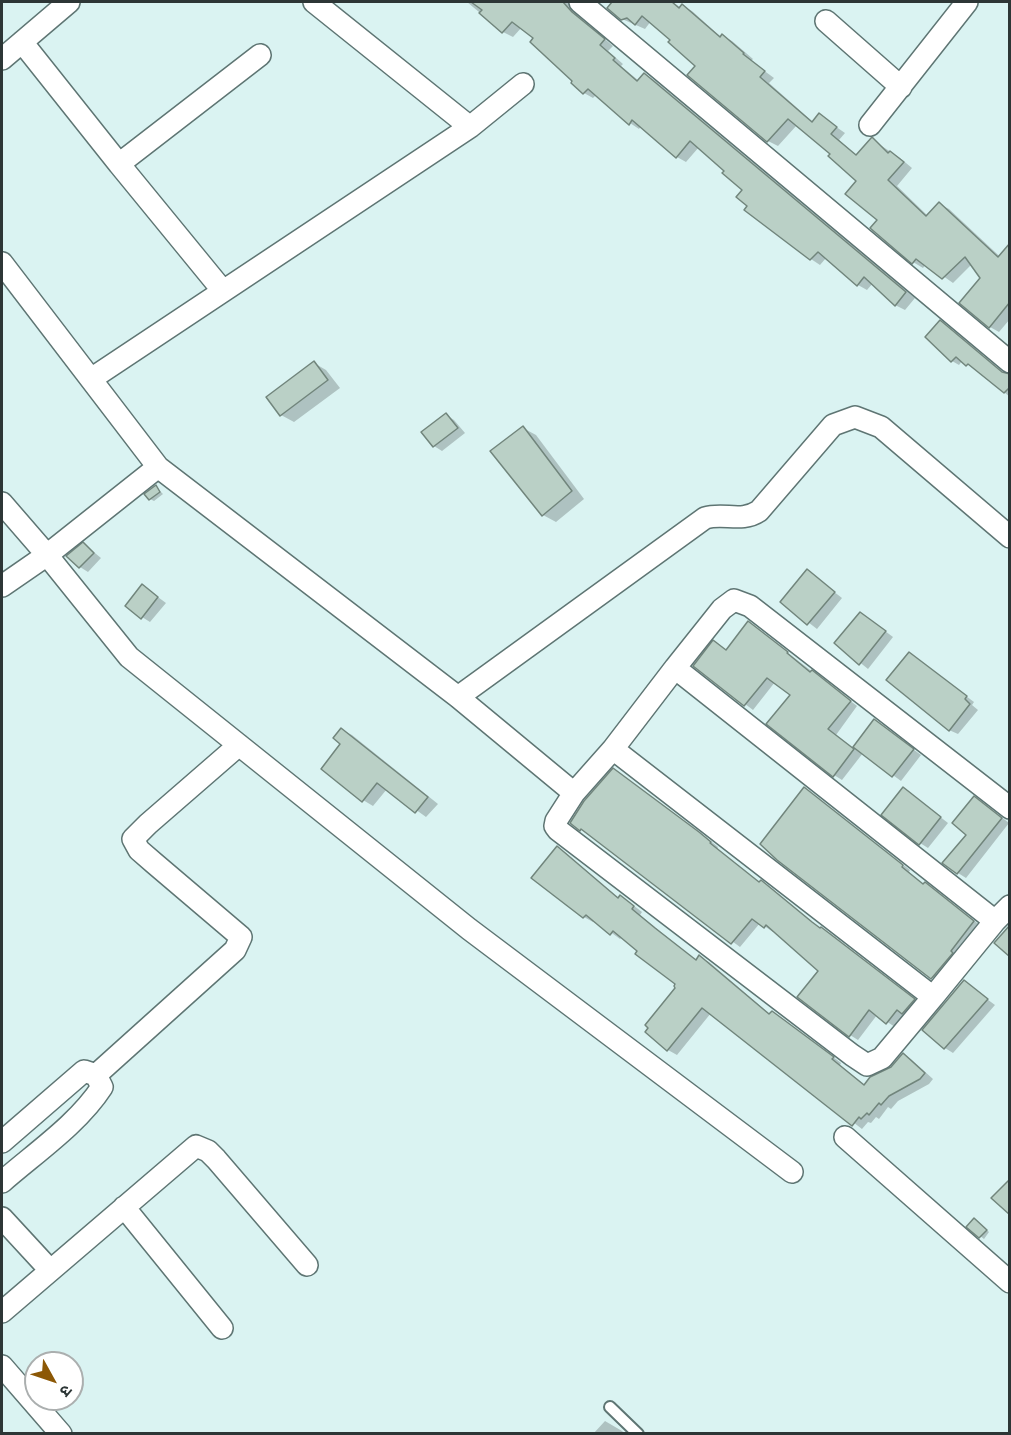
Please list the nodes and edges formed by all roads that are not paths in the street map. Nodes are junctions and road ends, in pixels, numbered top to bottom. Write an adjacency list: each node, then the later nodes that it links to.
1 (69, 2): 6 (street)
2 (314, 2): 12 (street)
3 (580, 2): 16 (street)
4 (963, 3): 10 (street)
5 (826, 21): 10 (street)
6 (22, 42): 8 (street); 13 (street)
7 (260, 55): 13 (street)
8 (2, 59)
9 (523, 84): 12 (street)
10 (901, 87): 11 (street)
11 (870, 125)
12 (470, 127): 15 (street)
13 (119, 164): 15 (street)
14 (2, 263): 17 (street)
15 (223, 291): 17 (street)
16 (1010, 362)
17 (92, 379): 18 (street)
18 (158, 466): 21 (street); 24 (street)
19 (2, 503): 21 (street)
20 (1010, 537): 24 (street)
21 (47, 555): 22 (street); 25 (street)
22 (2, 586)
23 (675, 668): 26 (street); 28 (street); 29 (street)
24 (458, 697): 27 (street)
25 (239, 745): 31 (street); 34 (street)
26 (614, 749): 27 (street); 30 (street)
27 (574, 793): 30 (street)
28 (1007, 801)
29 (1002, 913): 30 (street)
30 (933, 997)
31 (96, 1076): 33 (street); 35 (street)
32 (845, 1137): 40 (street)
33 (2, 1142)
34 (792, 1172)
35 (2, 1182)
36 (124, 1208): 38 (street); 39 (street); 42 (street)
37 (2, 1218): 39 (street)
38 (307, 1265)
39 (50, 1270): 41 (street)
40 (1010, 1282)
41 (2, 1312)
42 (222, 1328)
43 (2, 1366): 45 (street)
44 (610, 1407): 46 (lane)
45 (61, 1434)
46 (638, 1434)

